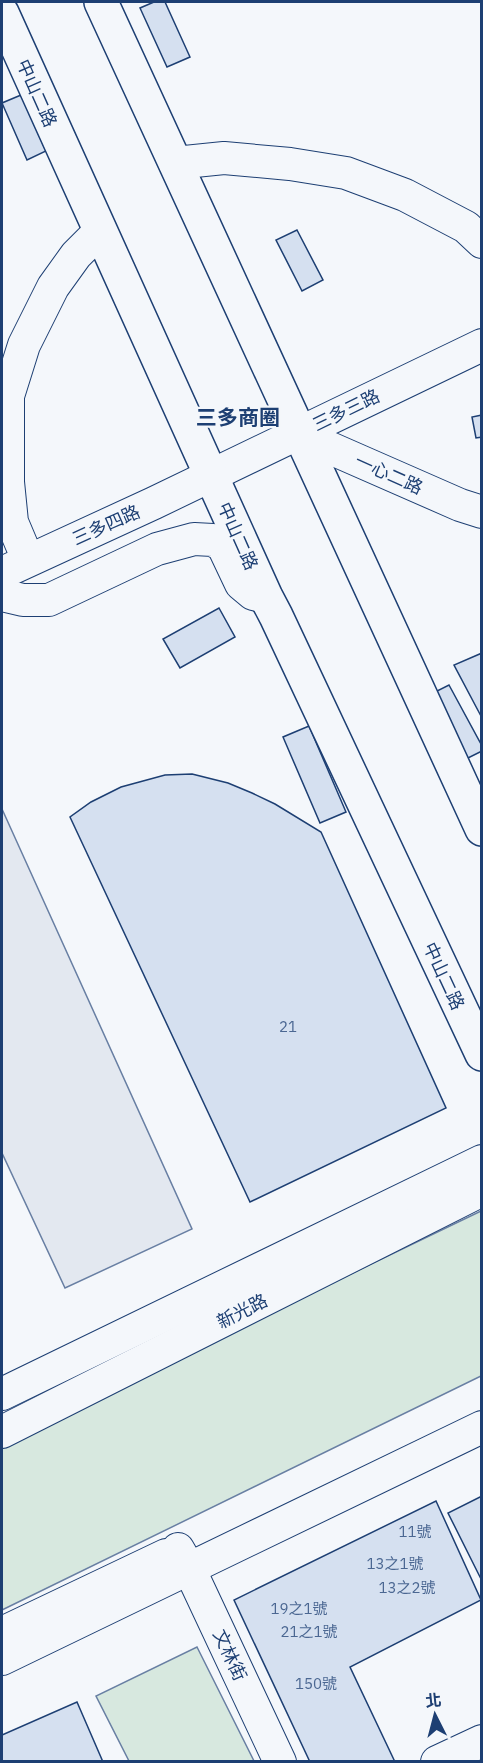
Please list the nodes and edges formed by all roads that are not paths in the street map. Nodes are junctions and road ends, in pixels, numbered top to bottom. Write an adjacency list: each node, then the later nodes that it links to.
1 (101, 2): 3 (main road)
2 (2, 13): 4 (main road, 中山二路)
3 (175, 164): 5 (street); 7 (main road)
4 (100, 231): 8 (main road, 中山二路); 10 (street)
5 (482, 242)
6 (482, 345): 7 (street, 三多三路)
7 (298, 434): 8 (street, 三多三路); 9 (street, 一心二路); 13 (main road)
8 (210, 476): 10 (street, 三多四路); 12 (main road, 中山二路)
9 (482, 512)
10 (15, 566)
11 (2, 595): 12 (street)
12 (266, 597): 14 (main road, 中山二路)
13 (482, 829)
14 (482, 1054)
15 (482, 1161): 17 (street, 新光路)
16 (482, 1190): 20 (street, 新光路)
17 (2, 1394)
18 (482, 1404): 21 (street)
19 (482, 1426): 21 (street)
20 (2, 1432)
21 (184, 1558): 22 (street); 23 (street); 25 (street, 文林街)
22 (2, 1633)
23 (2, 1659)
24 (478, 1747): 26 (street)
25 (280, 1761)
26 (437, 1761)

